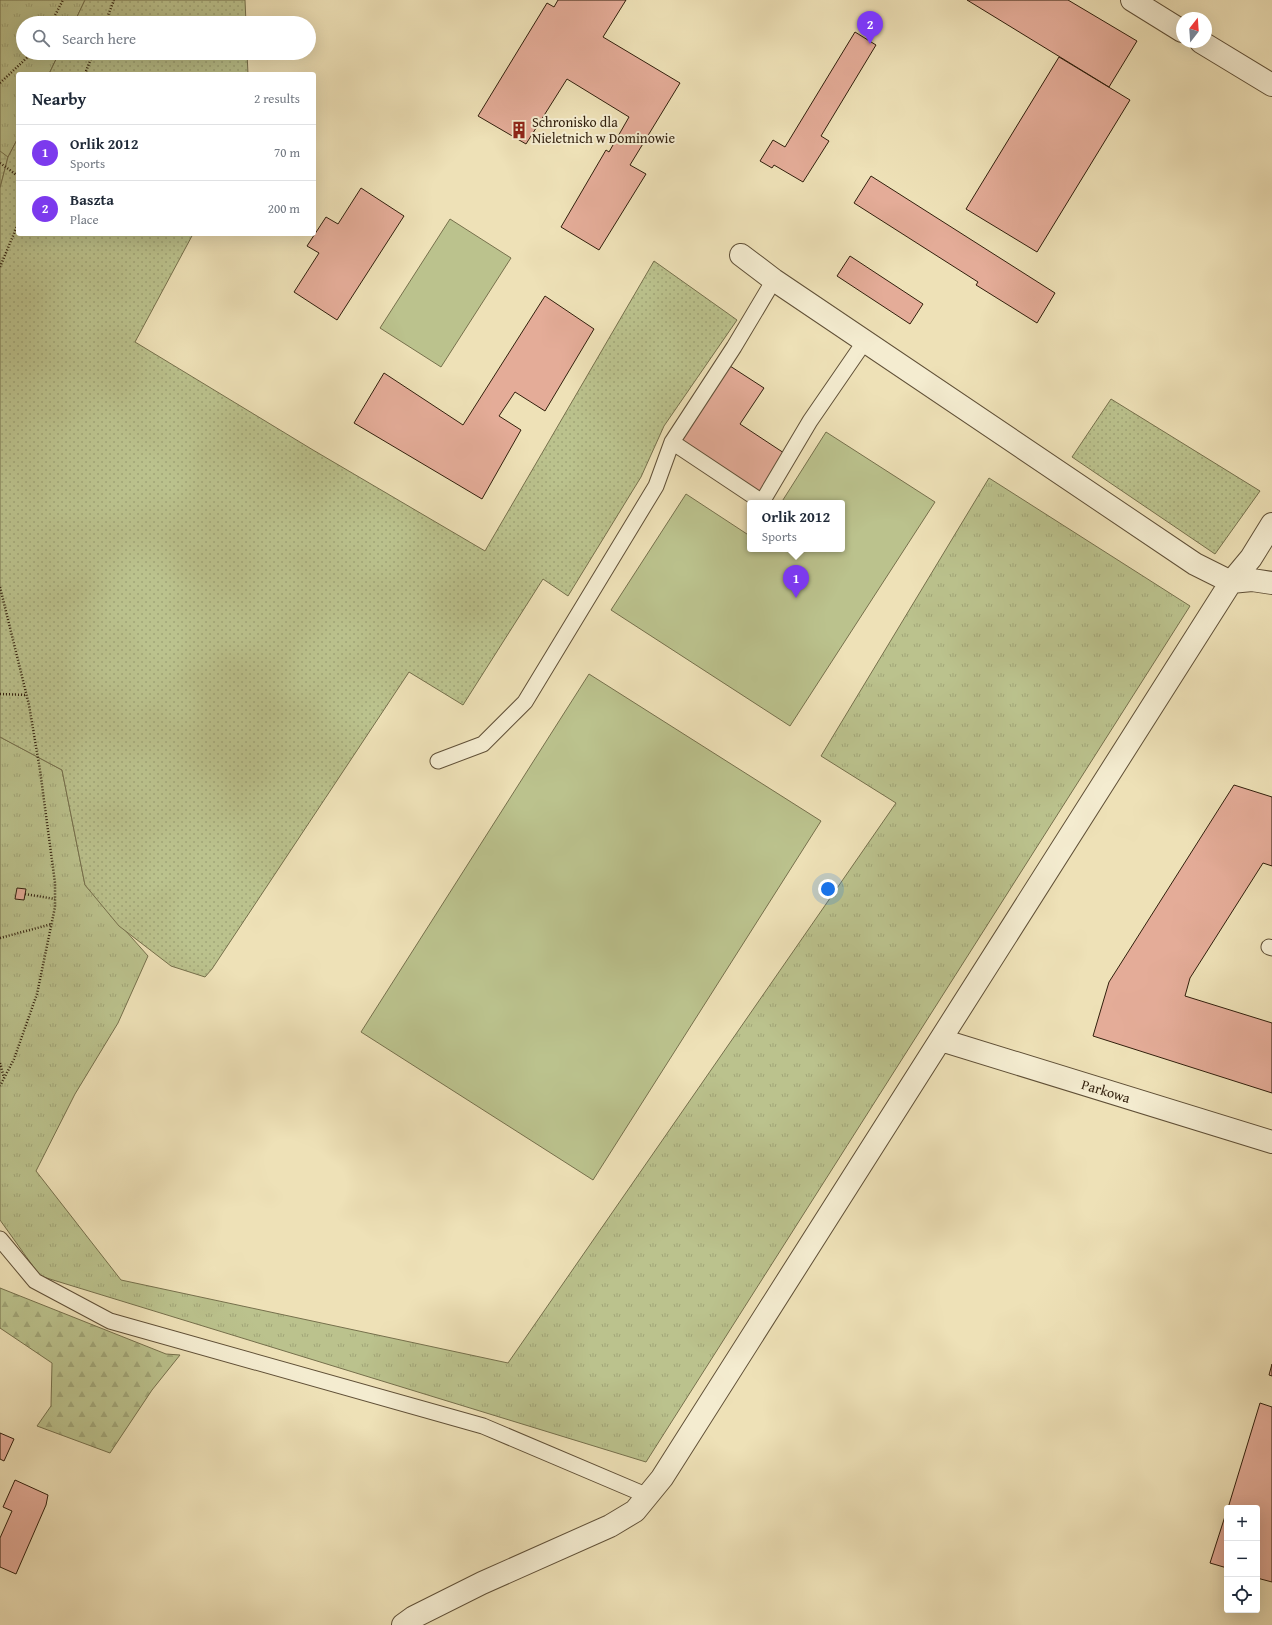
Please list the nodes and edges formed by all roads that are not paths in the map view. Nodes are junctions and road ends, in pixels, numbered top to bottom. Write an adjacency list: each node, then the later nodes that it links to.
1 (1132, 0): 2 (street)
2 (1176, 26)
3 (1211, 48): 4 (street)
4 (1272, 85)
5 (741, 255): 6 (street)
6 (774, 280): 7 (street); 8 (lane)
7 (865, 341): 10 (lane); 12 (street)
8 (672, 442): 9 (lane); 14 (lane)
9 (759, 500)
10 (763, 500)
11 (1272, 524): 12 (street)
12 (1231, 582): 13 (street); 15 (street)
13 (1272, 583)
14 (438, 761)
15 (941, 1040): 16 (street, Parkowa); 18 (street)
16 (1272, 1142)
17 (0, 1239): 18 (lane)
18 (648, 1496): 19 (street)
19 (403, 1625)

